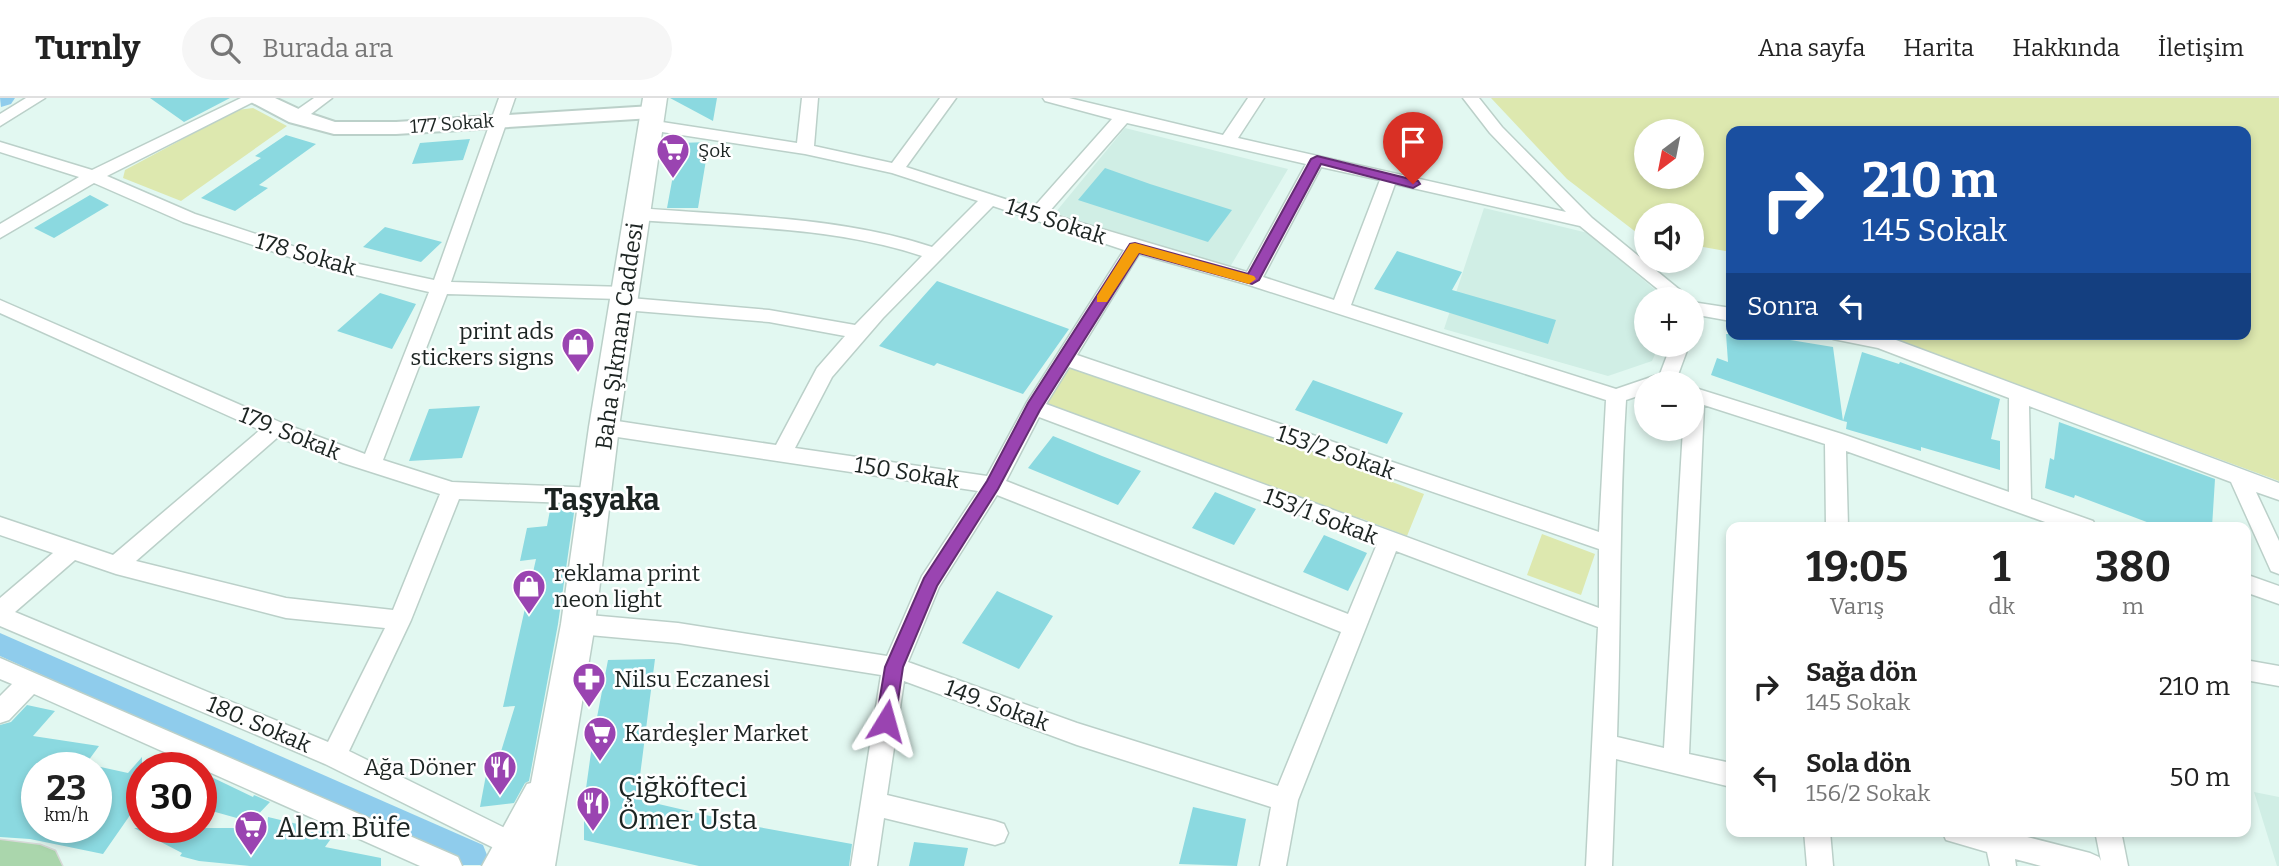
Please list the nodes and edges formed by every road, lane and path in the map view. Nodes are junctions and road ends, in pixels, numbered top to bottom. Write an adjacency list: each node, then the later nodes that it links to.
1 (37, 98): 14 (street)
2 (256, 98): 11 (street, 177 Sokak); 20 (street)
3 (324, 98): 11 (street)
4 (508, 98): 13 (street)
5 (810, 98): 17 (street)
6 (948, 98): 19 (street)
7 (1051, 98): 12 (street)
8 (1256, 98): 15 (street)
9 (1471, 98): 25 (street)
10 (652, 112): 13 (street, 177 Sokak); 17 (street, 145 Sokak); 23 (main road, Baha Şıkman Caddesi)
11 (297, 117): 13 (street, 177 Sokak)
12 (1123, 117): 15 (street); 24 (street)
13 (501, 120): 31 (street)
14 (0, 121)
15 (1228, 140): 18 (street)
16 (0, 148): 20 (street, 178 Sokak)
17 (805, 149): 19 (street, 145 Sokak)
18 (1317, 159): 21 (street); 29 (street)
19 (896, 169): 22 (street, 145 Sokak)
20 (93, 176): 26 (street); 31 (street, 178 Sokak)
21 (1389, 178): 25 (street); 34 (street)
22 (990, 199): 24 (street, 145 Sokak); 28 (street)
23 (637, 214): 28 (street); 32 (main road, Baha Şıkman Caddesi)
24 (1036, 215): 27 (street, 145 Sokak)
25 (1586, 222): 30 (street)
26 (0, 232)
27 (1135, 247): 29 (street, 145 Sokak); 39 (street)
28 (935, 254): 37 (street)
29 (1252, 280): 34 (street, 145 Sokak)
30 (1667, 287)
31 (440, 288): 32 (street, 178 Sokak); 50 (street)
32 (625, 299): 37 (street, 178 Sokak); 45 (main road, Baha Şıkman Caddesi)
33 (0, 306): 46 (street, 179. Sokak)
34 (1340, 308): 42 (street, 145 Sokak)
35 (1704, 310): 36 (street)
36 (1726, 314)
37 (859, 332): 49 (street)
38 (1870, 340): 41 (street)
39 (1065, 358): 44 (street); 61 (street, 153/2 Sokak)
40 (1634, 391): 42 (street)
41 (2020, 394): 51 (street); 56 (street)
42 (1616, 396): 61 (street)
43 (1704, 397): 47 (street)
44 (1034, 407): 52 (street); 60 (street, 153/1 Sokak)
45 (604, 427): 49 (street, 150 Sokak); 55 (main road, Baha Şıkman Caddesi)
46 (275, 428): 50 (street, 179. Sokak); 63 (street)
47 (1835, 439): 56 (street); 58 (street)
48 (1692, 441): 80 (street)
49 (782, 453): 52 (street, 150 Sokak)
50 (371, 464): 53 (street, 179. Sokak)
51 (2239, 477): 54 (street); 64 (street)
52 (993, 485): 71 (street, 150 Sokak); 72 (street)
53 (452, 490): 55 (street, 179. Sokak); 68 (street)
54 (2279, 492)
55 (597, 496): 70 (main road, Baha Şıkman Caddesi)
56 (2020, 504): 57 (street)
57 (2051, 521)
58 (1837, 522)
59 (0, 526): 62 (street)
60 (1389, 542): 69 (street, 153/1 Sokak); 71 (street)
61 (1609, 544): 69 (street)
62 (71, 550): 63 (street); 67 (street)
63 (116, 565): 68 (street)
64 (2279, 565)
65 (2251, 585): 66 (street)
66 (2279, 595)
67 (0, 614): 79 (street, 180. Sokak)
68 (400, 620): 79 (street)
69 (1610, 622): 78 (street)
70 (578, 624): 72 (street, 149. Sokak); 90 (main road, Baha Şıkman Caddesi)
71 (1353, 626): 82 (street)
72 (894, 667): 82 (street, 149. Sokak); 83 (street)
73 (0, 668): 76 (street)
74 (2251, 671): 75 (street)
75 (2279, 676)
76 (30, 682): 77 (street); 92 (street)
77 (0, 712)
78 (1603, 745): 80 (street); 95 (street)
79 (334, 756): 90 (street, 180. Sokak)
80 (1675, 762): 81 (street)
81 (1726, 774)
82 (1285, 800): 94 (street)
83 (873, 803): 84 (street); 93 (street)
84 (996, 833)
85 (1818, 837): 96 (street)
86 (1966, 837): 88 (street)
87 (2109, 837): 98 (street)
88 (2000, 855): 97 (street)
89 (0, 861): 91 (main road)
90 (527, 861)
91 (40, 866)
92 (449, 866)
93 (864, 866)
94 (1273, 866)
95 (1600, 866)
96 (1820, 866)
97 (2091, 866)
98 (2115, 866)

